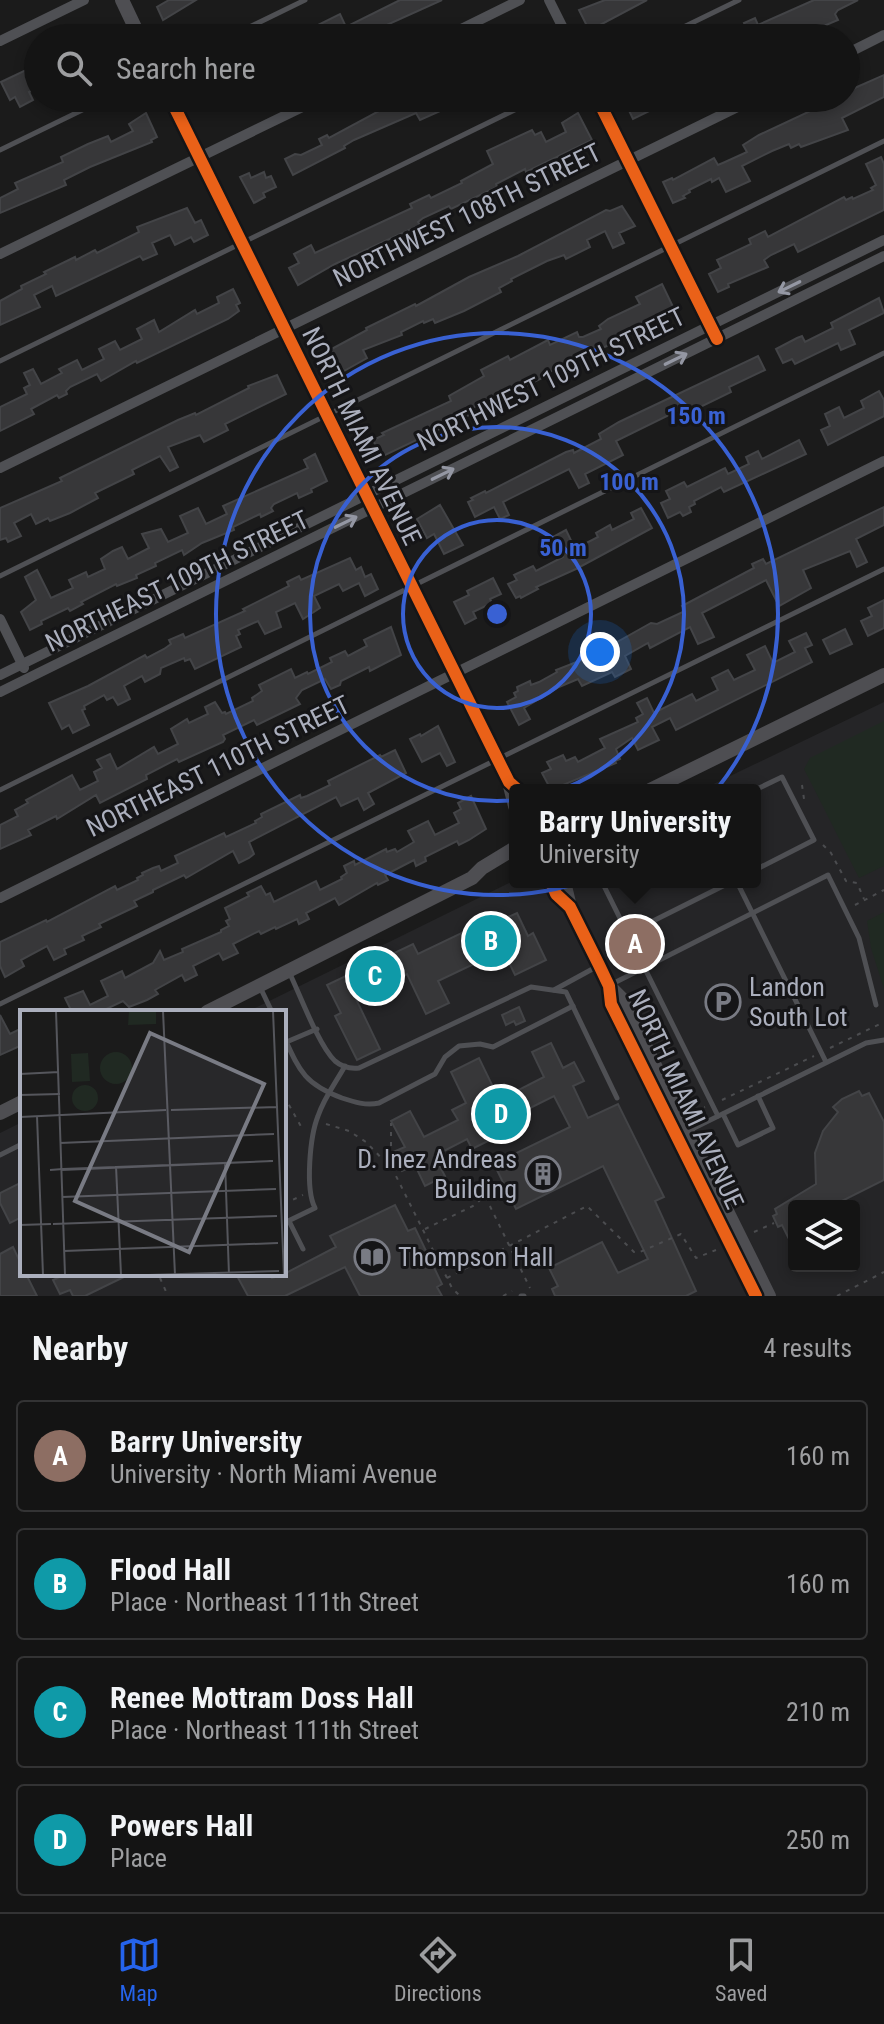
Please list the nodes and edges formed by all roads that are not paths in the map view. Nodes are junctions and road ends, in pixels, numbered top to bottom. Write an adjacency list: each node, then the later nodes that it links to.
1 (84, 0): 7 (street)
2 (122, 0): 8 (street)
3 (305, 0): 9 (lane)
4 (520, 0): 10 (street)
5 (549, 0): 11 (street)
6 (739, 0): 12 (lane)
7 (35, 24)
8 (133, 24)
9 (256, 24)
10 (471, 24)
11 (561, 24)
12 (690, 24)
13 (24, 29): 15 (street)
14 (884, 35): 16 (street)
15 (0, 41)
16 (860, 47)
17 (78, 112): 24 (lane)
18 (177, 112): 25 (street, NORTH MIAMI AVENUE)
19 (293, 112): 25 (street)
20 (510, 112): 28 (lane)
21 (604, 112): 26 (street)
22 (728, 112): 26 (street, NORTHWEST 108TH STREET)
23 (884, 141): 29 (lane)
24 (0, 150)
25 (200, 158): 28 (street, NORTH MIAMI AVENUE); 30 (street)
26 (628, 161): 29 (street); 35 (street, NORTHWEST 108TH STREET)
27 (884, 240): 32 (street, NORTHWEST 109TH STREET)
28 (242, 243): 35 (street, NORTH MIAMI AVENUE); 38 (lane)
29 (671, 247): 34 (street); 41 (lane)
30 (0, 254)
31 (884, 256): 33 (street, NORTHWEST 109TH STREET)
32 (827, 268): 33 (street); 34 (street, NORTHWEST 109TH STREET, one-way to 34)
33 (834, 281): 36 (street, NORTHWEST 109TH STREET)
34 (710, 326): 36 (street); 39 (street, NORTHWEST 109TH STREET)
35 (284, 330): 41 (street, NORTH MIAMI AVENUE); 45 (street, NORTHWEST 108TH STREET)
36 (717, 339): 40 (street, NORTHWEST 109TH STREET, one-way to 36)
37 (884, 353): 52 (lane)
38 (0, 361)
39 (592, 383): 40 (street); 42 (street, NORTHWEST 109TH STREET)
40 (599, 397): 43 (street, NORTHWEST 109TH STREET)
41 (327, 415): 46 (street, NORTH MIAMI AVENUE); 50 (lane)
42 (480, 438): 43 (street); 46 (street, NORTHWEST 109TH STREET)
43 (487, 453): 47 (street, NORTHWEST 109TH STREET, one-way to 43)
44 (884, 461): 57 (street, NORTHEAST 110TH STREET)
45 (0, 468)
46 (366, 494): 47 (street, NORTH MIAMI AVENUE); 48 (street, NORTHEAST 109TH STREET)
47 (373, 509): 51 (street, NORTHEAST 109TH STREET, one-way to 47); 52 (street, NORTH MIAMI AVENUE)
48 (228, 562): 51 (street); 53 (street, NORTHEAST 109TH STREET)
49 (884, 569): 62 (lane)
50 (0, 576)
51 (235, 577): 55 (street, NORTHEAST 109TH STREET)
52 (412, 587): 57 (street, NORTH MIAMI AVENUE); 66 (lane)
53 (140, 606): 55 (street); 56 (street, NORTHEAST 109TH STREET)
54 (0, 619): 56 (street)
55 (147, 620): 60 (street, NORTHEAST 109TH STREET)
56 (22, 664): 58 (street, NORTHEAST 109TH STREET); 60 (street)
57 (455, 673): 62 (street, NORTH MIAMI AVENUE); 76 (street, NORTHEAST 110TH STREET)
58 (0, 675)
59 (884, 675): 64 (street)
60 (29, 678): 61 (street, NORTHEAST 109TH STREET)
61 (0, 692)
62 (497, 758): 63 (street, NORTH MIAMI AVENUE); 86 (lane)
63 (512, 784)
64 (662, 784)
65 (761, 787): 69 (lane)
66 (0, 790)
67 (509, 852): 70 (street)
68 (509, 865): 70 (street)
69 (761, 867)
70 (472, 878): 82 (street)
71 (554, 888): 77 (street, NORTH MIAMI AVENUE)
72 (565, 888): 77 (street, NORTH MIAMI AVENUE)
73 (605, 888): 79 (lane)
74 (719, 888): 79 (lane)
75 (740, 888): 78 (lane)
76 (0, 898)
77 (570, 907): 80 (street, NORTH MIAMI AVENUE)
78 (752, 913): 81 (lane); 87 (lane); 95 (lane)
79 (627, 934): 81 (lane)
80 (599, 965): 83 (street, NORTH MIAMI AVENUE); 85 (lane)
81 (644, 969): 83 (lane); 102 (lane)
82 (289, 972): 84 (street); 91 (lane)
83 (609, 986): 103 (street, NORTH MIAMI AVENUE)
84 (259, 987): 89 (street); 90 (lane)
85 (553, 990): 88 (lane); 96 (lane)
86 (0, 1004)
87 (876, 1005)
88 (573, 1006): 97 (lane); 99 (lane)
89 (211, 1010)
90 (271, 1010)
91 (317, 1029): 93 (lane); 96 (lane)
92 (884, 1040): 95 (lane)
93 (286, 1041)
94 (286, 1043): 97 (lane)
95 (826, 1062): 98 (lane)
96 (345, 1066): 97 (lane)
97 (329, 1093): 106 (lane)
98 (758, 1096): 102 (lane); 102 (lane)
99 (617, 1098)
100 (20, 1103): 101 (street)
101 (0, 1113)
102 (720, 1115): 103 (lane)
103 (682, 1134): 108 (street, NORTH MIAMI AVENUE); 109 (street, NORTH MIAMI AVENUE)
104 (20, 1145): 105 (lane)
105 (0, 1155)
106 (286, 1222): 107 (lane)
107 (303, 1249)
108 (756, 1296)
109 (769, 1296)

